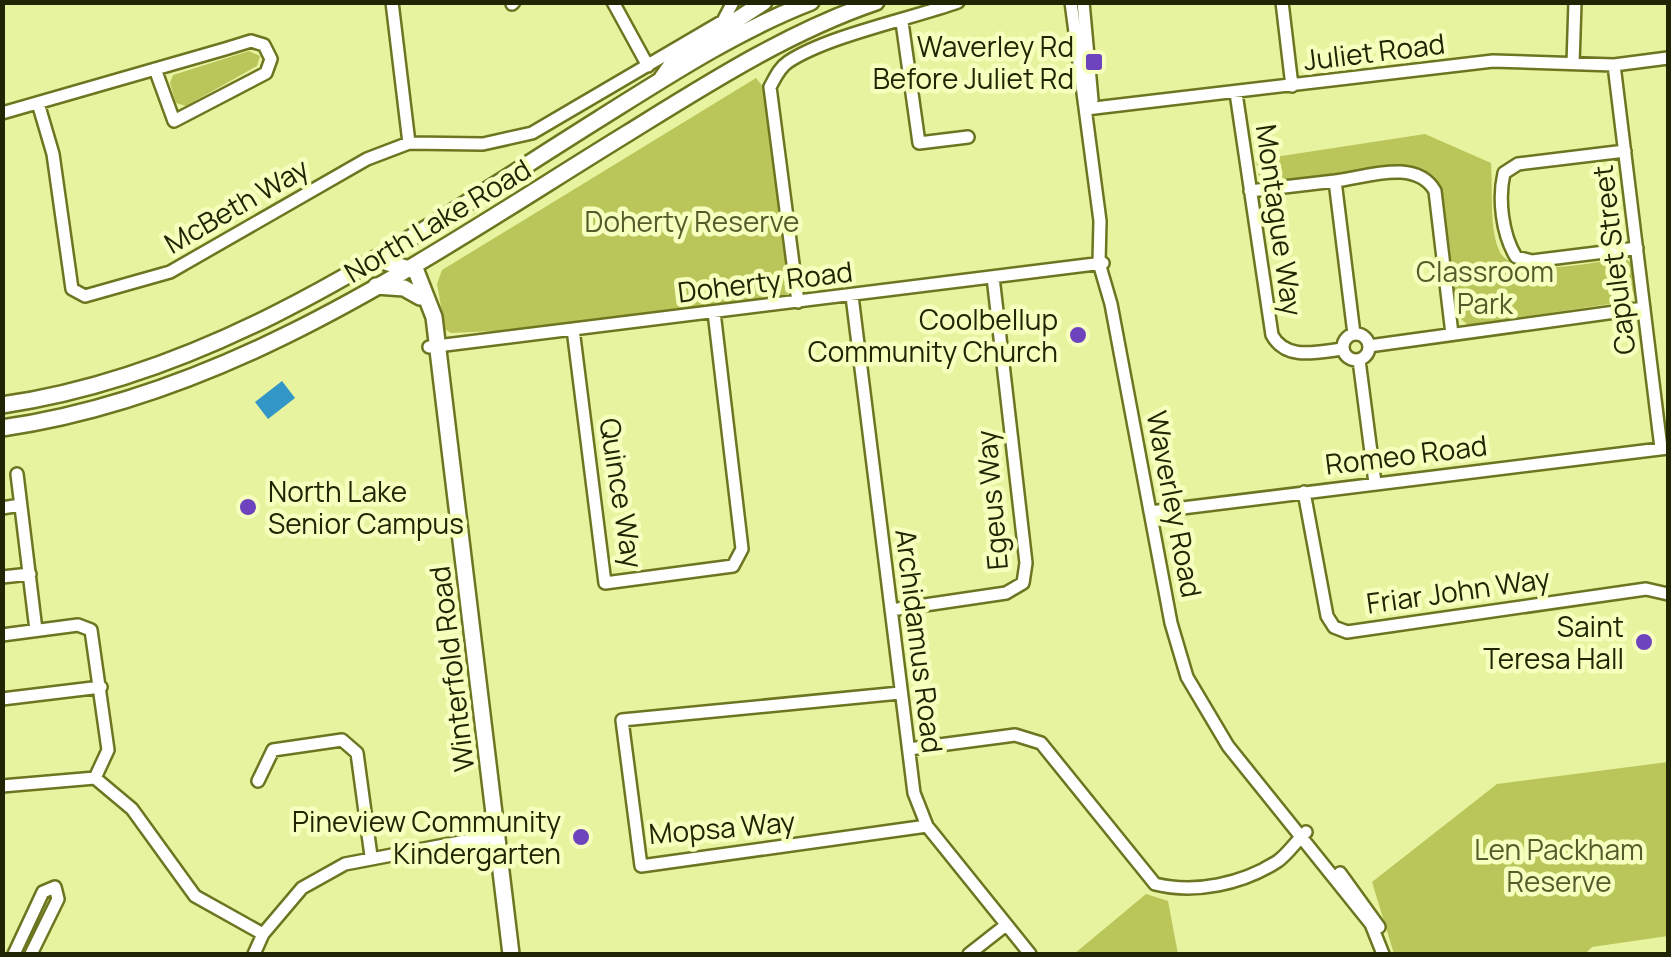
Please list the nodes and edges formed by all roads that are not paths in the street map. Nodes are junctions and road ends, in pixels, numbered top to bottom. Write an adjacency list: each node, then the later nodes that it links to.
1 (392, 2): 26 (street)
2 (613, 2): 17 (street)
3 (733, 2): 17 (street)
4 (764, 2): 19 (main road)
5 (876, 2): 13 (main road, North Lake Road)
6 (958, 2): 12 (street)
7 (1071, 2): 23 (street, Waverley Road)
8 (1083, 2): 23 (street, Waverley Road)
9 (1282, 2): 20 (street)
10 (1575, 2): 15 (street)
11 (801, 4): 13 (main road); 19 (main road, North Lake Road)
12 (902, 22): 25 (street); 40 (street)
13 (809, 29): 31 (main road, North Lake Road)
14 (1668, 58): 16 (street, Juliet Road)
15 (1573, 64): 16 (street, Juliet Road); 20 (street, Juliet Road)
16 (1614, 65): 27 (street, Capulet Street)
17 (648, 66): 26 (street)
18 (155, 69): 18 (street); 22 (street)
19 (660, 81): 30 (main road, North Lake Road)
20 (1292, 86): 21 (street, Juliet Road)
21 (1236, 93): 23 (street, Juliet Road); 29 (street, Montague Way)
22 (38, 103): 24 (street); 26 (street, McBeth Way)
23 (1090, 109): 34 (street, Waverley Road)
24 (2, 113)
25 (968, 137)
26 (409, 143)
27 (1625, 151): 32 (street, Capulet Street); 32 (street)
28 (1335, 181): 29 (street); 44 (street); 45 (street)
29 (1250, 191): 48 (street, Montague Way)
30 (412, 236): 33 (main road, North Lake Road); 35 (main road)
31 (460, 236): 35 (main road, North Lake Road); 38 (main road)
32 (1637, 248): 41 (street, Capulet Street)
33 (375, 259): 35 (main road); 50 (main road, North Lake Road)
34 (1103, 263): 36 (street, Doherty Road); 58 (street, Waverley Road)
35 (410, 266): 37 (main road, North Lake Road); 38 (main road, Winterfold Road)
36 (993, 278): 39 (street, Doherty Road); 62 (street, Egeus Way)
37 (376, 286): 38 (main road); 51 (main road, North Lake Road)
38 (421, 291): 47 (main road, Winterfold Road)
39 (852, 296): 40 (street, Doherty Road); 62 (street, Archidamus Road)
40 (798, 302): 42 (street, Doherty Road)
41 (1644, 308): 45 (street); 52 (street, Capulet Street)
42 (714, 312): 43 (street, Doherty Road); 43 (street, Quince Way)
43 (573, 329): 47 (street, Doherty Road)
44 (1354, 334): 46 (street); 48 (street)
45 (1452, 334): 46 (street)
46 (1369, 346): 49 (street)
47 (433, 347): 74 (main road, Winterfold Road)
48 (1343, 348): 49 (street)
49 (1359, 360): 54 (street)
50 (2, 406)
51 (2, 428)
52 (1665, 448): 54 (street, Romeo Road)
53 (16, 474): 56 (street)
54 (1375, 483): 55 (street, Romeo Road)
55 (1304, 492): 58 (street, Romeo Road); 61 (street, Friar John Way)
56 (20, 505): 57 (street); 59 (street)
57 (2, 508)
58 (1154, 512): 73 (street, Waverley Road)
59 (30, 574): 60 (street); 63 (street)
60 (2, 578)
61 (1668, 594)
62 (891, 610): 66 (street, Archidamus Road)
63 (36, 630): 64 (street); 65 (street)
64 (2, 635)
65 (100, 687): 67 (street); 69 (street)
66 (900, 693): 68 (street, Archidamus Road); 72 (street, Mopsa Way)
67 (2, 699)
68 (908, 749): 72 (street, Archidamus Road); 73 (street)
69 (95, 778): 71 (street); 77 (street)
70 (258, 781): 75 (street)
71 (2, 786)
72 (928, 826): 76 (street, Archidamus Road)
73 (1307, 837): 86 (street, Waverley Road)
74 (493, 842): 75 (street); 82 (main road, Winterfold Road); 83 (main road, Winterfold Road)
75 (371, 856): 77 (street)
76 (1006, 925): 84 (street); 85 (street, Archidamus Road)
77 (263, 934): 81 (street)
78 (2, 950): 79 (street)
79 (12, 954): 80 (street)
80 (31, 954)
81 (254, 954)
82 (502, 954)
83 (510, 954)
84 (968, 954)
85 (1030, 954)
86 (1386, 954)

